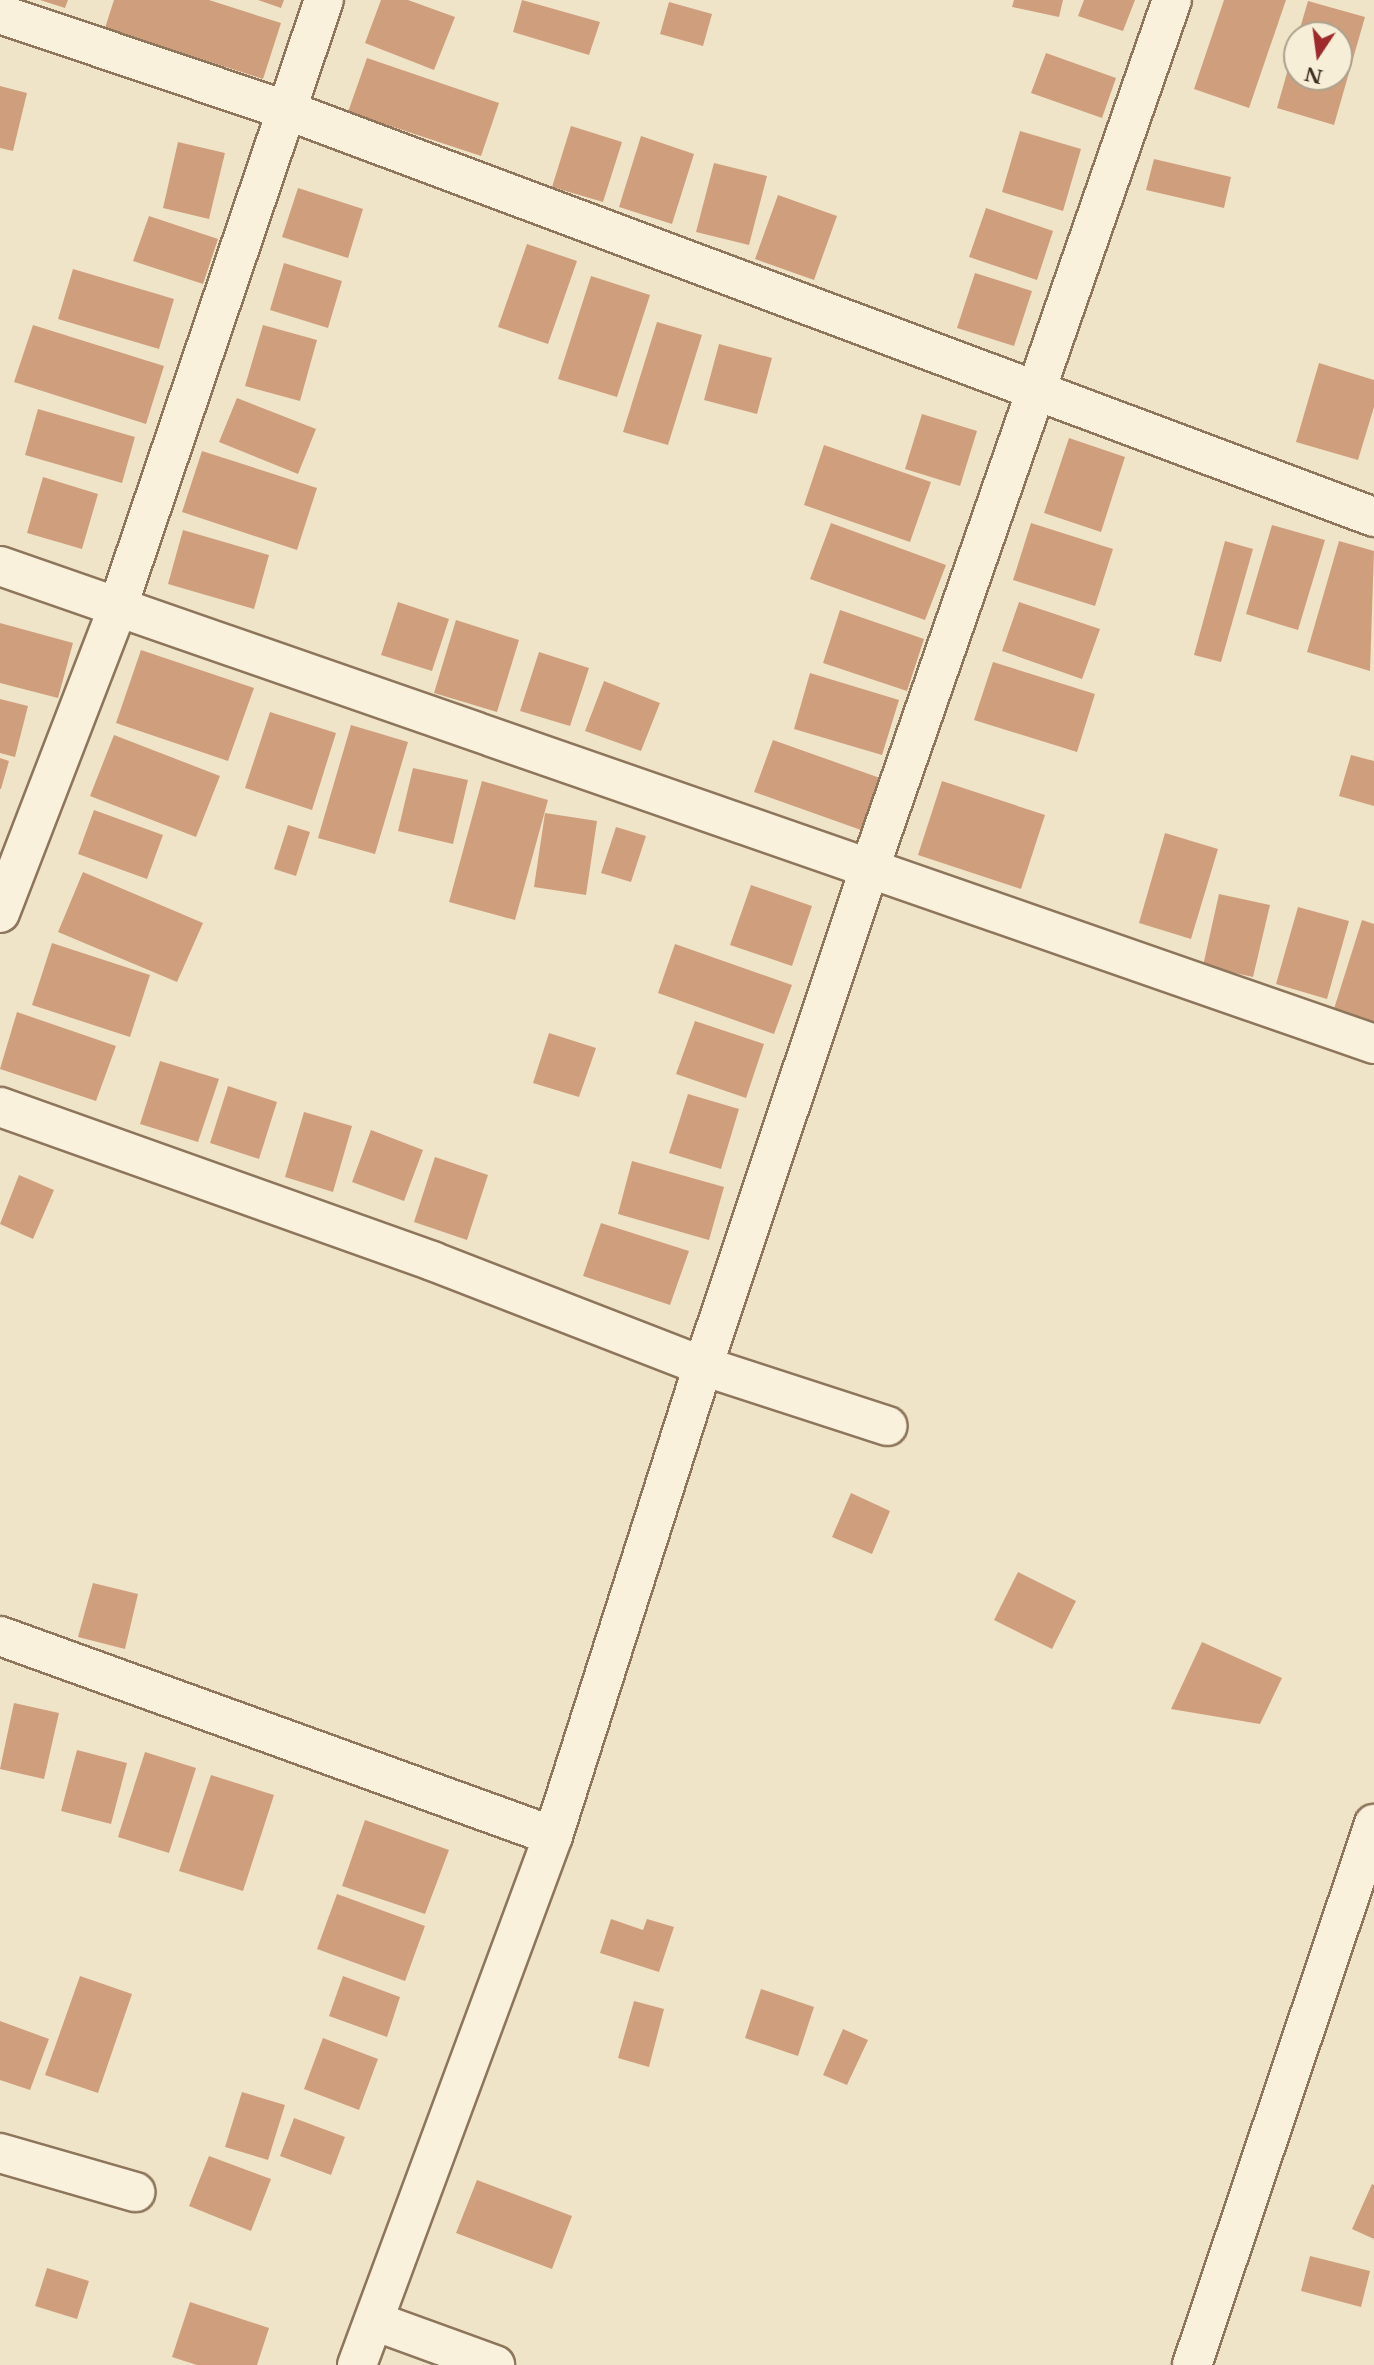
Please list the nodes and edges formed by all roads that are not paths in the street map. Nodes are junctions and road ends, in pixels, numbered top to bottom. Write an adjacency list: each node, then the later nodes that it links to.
1 (324, 0): 4 (street)
2 (1172, 0): 5 (street)
3 (0, 14): 4 (street)
4 (286, 110): 5 (street); 8 (street)
5 (1038, 390): 6 (street); 9 (street)
6 (1374, 517)
7 (0, 566): 8 (street)
8 (117, 609): 9 (street); 10 (street)
9 (869, 870): 11 (street); 13 (street)
10 (0, 913)
11 (1374, 1044)
12 (0, 1107): 13 (street)
13 (703, 1366): 14 (street); 17 (street)
14 (888, 1426)
15 (0, 1636): 17 (street)
16 (1374, 1824): 23 (street)
17 (553, 1836): 20 (street)
18 (0, 2153): 19 (street)
19 (135, 2192)
20 (374, 2321): 21 (street); 22 (street)
21 (357, 2365)
22 (495, 2365)
23 (1192, 2365)

